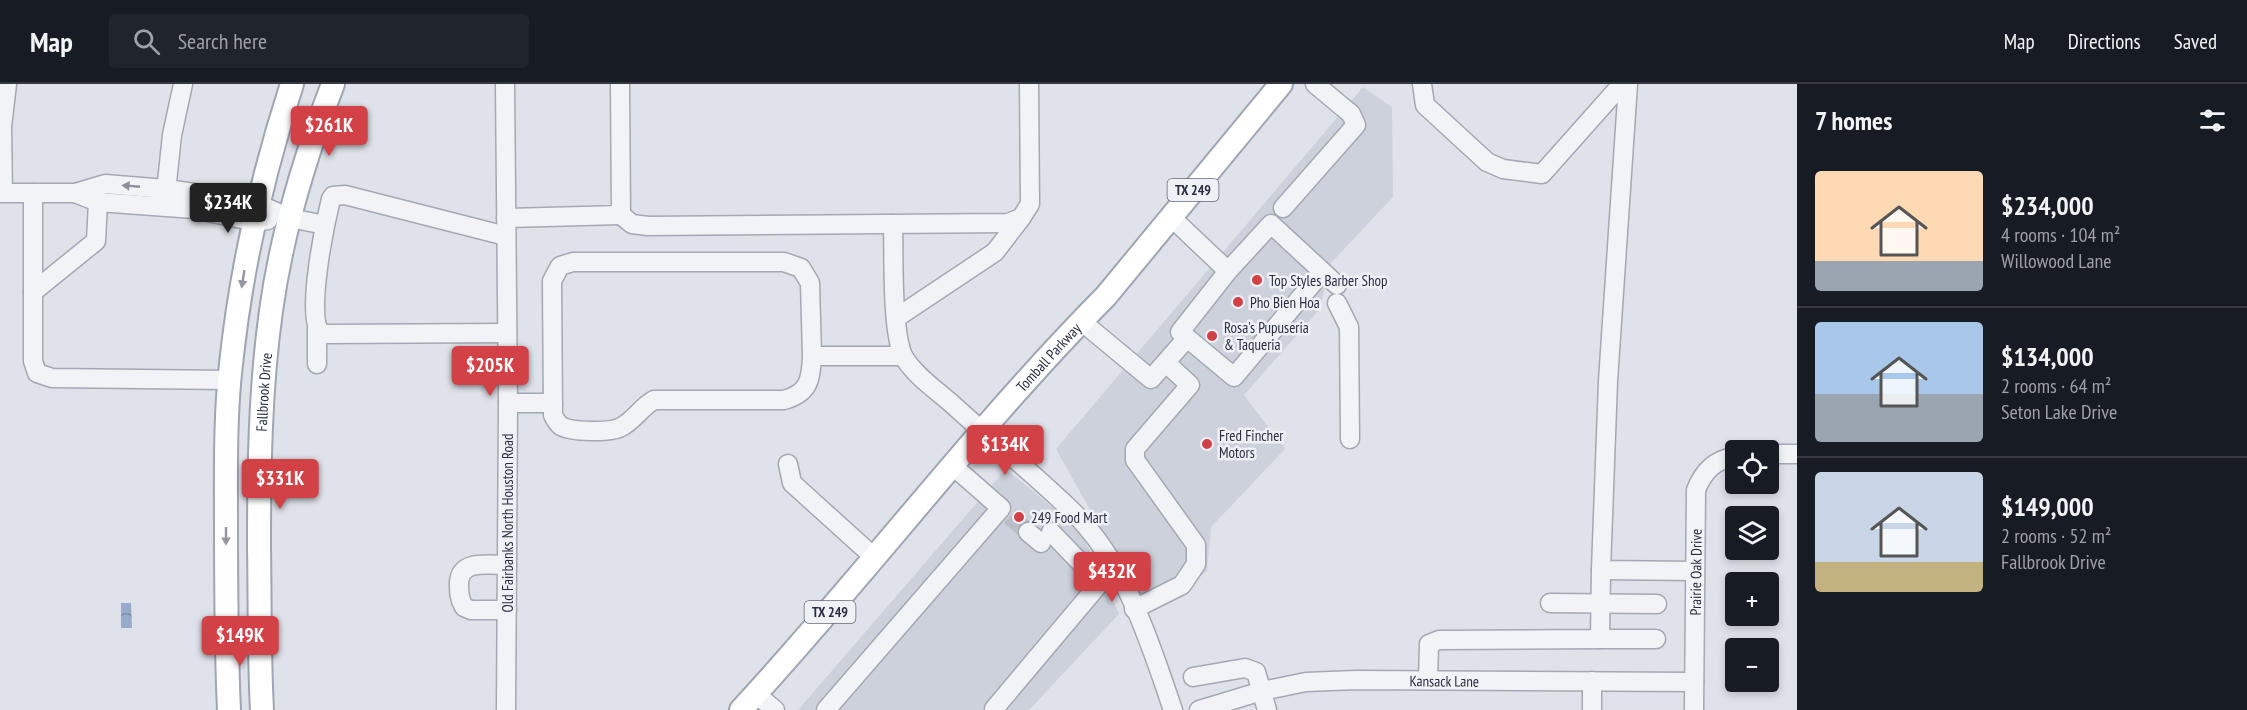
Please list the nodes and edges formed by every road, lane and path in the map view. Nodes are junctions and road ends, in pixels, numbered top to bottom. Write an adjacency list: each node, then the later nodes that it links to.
1 (7, 84): 13 (street)
2 (183, 84): 16 (street)
3 (292, 84): 19 (main road)
4 (333, 84): 22 (main road, Fallbrook Drive)
5 (505, 84): 26 (street, Old Fairbanks North Houston Road)
6 (620, 84): 20 (street)
7 (1029, 84): 23 (street)
8 (1315, 84): 18 (street)
9 (1422, 84): 10 (street)
10 (1622, 84)
11 (1628, 84): 52 (street)
12 (1276, 86): 21 (main road, Tomball Parkway / TX 249)
13 (1, 193): 14 (street)
14 (33, 193): 15 (street); 29 (street)
15 (75, 193): 16 (street, one-way to 15); 17 (street)
16 (165, 198): 17 (street); 19 (street)
17 (98, 202): 29 (street)
18 (1283, 208)
19 (258, 213): 22 (street); 39 (main road, one-way to 39)
20 (621, 215): 24 (street); 26 (street)
21 (1171, 216): 27 (street); 31 (main road, Tomball Parkway / TX 249)
22 (290, 218): 25 (street); 64 (main road, Fallbrook Drive)
23 (1021, 218): 24 (street); 30 (street)
24 (893, 224): 30 (street)
25 (325, 225): 26 (street); 32 (street)
26 (506, 227): 33 (street, Old Fairbanks North Houston Road)
27 (1228, 271): 28 (street); 34 (street)
28 (1323, 272): 34 (street); 43 (street)
29 (33, 292): 39 (street)
30 (896, 318): 36 (street)
31 (1081, 321): 37 (street); 42 (main road, Tomball Parkway / TX 249)
32 (317, 328): 33 (street); 38 (street)
33 (507, 333): 40 (street, Old Fairbanks North Houston Road)
34 (1187, 338): 37 (street)
35 (812, 356): 36 (street); 41 (street); 41 (street)
36 (903, 356): 42 (street)
37 (1166, 363): 59 (street)
38 (317, 364)
39 (229, 380): 63 (main road, one-way to 63)
40 (508, 403): 41 (street); 51 (street, Old Fairbanks North Houston Road)
41 (553, 403)
42 (981, 432): 48 (main road, Tomball Parkway / TX 249); 54 (street)
43 (1350, 439)
44 (1779, 454): 45 (street)
45 (1797, 454)
46 (1725, 458): 53 (street, Prairie Oak Drive)
47 (788, 464): 50 (street)
48 (953, 466): 50 (main road, Tomball Parkway / TX 249); 76 (street)
49 (1040, 536): 55 (street)
50 (875, 558): 70 (main road, Tomball Parkway / TX 249)
51 (507, 565): 60 (street, Old Fairbanks North Houston Road); 60 (street)
52 (1601, 570): 53 (street); 57 (street)
53 (1694, 571): 68 (street, Prairie Oak Drive)
54 (1120, 577): 55 (street); 59 (street)
55 (1100, 583): 71 (street)
56 (1550, 603): 57 (street)
57 (1600, 603): 58 (street); 61 (street)
58 (1657, 604)
59 (1134, 609): 77 (street)
60 (507, 610): 74 (street, Old Fairbanks North Houston Road)
61 (1600, 639): 62 (street); 66 (street)
62 (1656, 639)
63 (226, 645): 64 (main road); 72 (main road)
64 (259, 648): 73 (main road, Fallbrook Drive)
65 (1193, 677): 69 (street)
66 (1428, 680): 67 (street, Kansack Lane); 69 (street, Kansack Lane)
67 (1592, 681): 68 (street, Kansack Lane); 80 (street)
68 (1694, 682): 81 (street, Prairie Oak Drive)
69 (1262, 691): 78 (street, Kansack Lane); 79 (street)
70 (749, 702): 75 (street)
71 (994, 709)
72 (229, 710)
73 (262, 710)
74 (506, 710)
75 (775, 710)
76 (826, 710)
77 (1173, 710)
78 (1199, 710)
79 (1267, 710)
80 (1592, 710)
81 (1694, 710)

